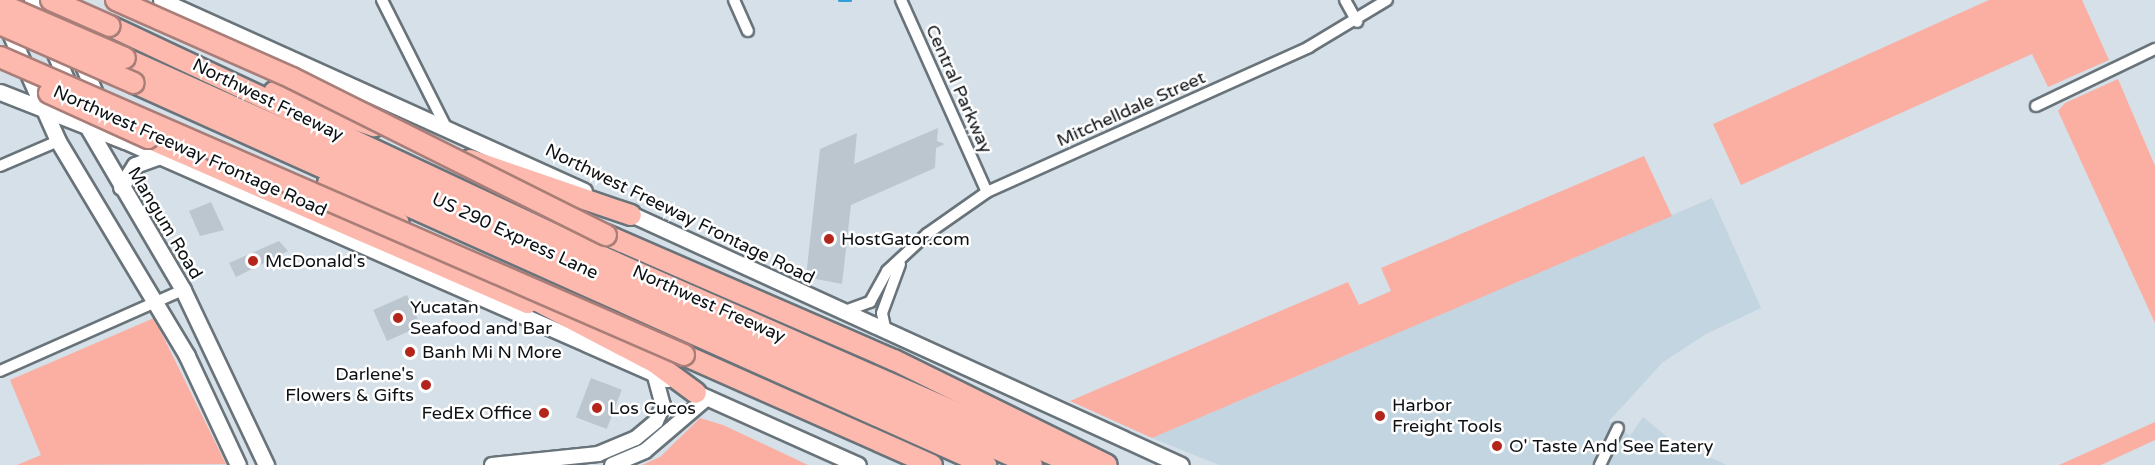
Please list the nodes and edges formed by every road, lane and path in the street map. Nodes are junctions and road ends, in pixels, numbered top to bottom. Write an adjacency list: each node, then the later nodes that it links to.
1 (32, 0): 23 (main road, Mangum Road)
2 (51, 0): 19 (highway, Northwest Freeway, bridge)
3 (56, 0): 26 (main road)
4 (116, 0): 54 (highway, bridge)
5 (382, 0): 24 (street)
6 (735, 0): 15 (street)
7 (901, 0): 31 (street, Central Parkway)
8 (1345, 0): 13 (street)
9 (1387, 0): 13 (street, Mitchelldale Street)
10 (166, 1): 24 (main road, Northwest Freeway Frontage Road)
11 (0, 4): 52 (highway, US 290 Express Lane, bridge)
12 (0, 10): 22 (main road)
13 (1356, 22): 31 (street, Mitchelldale Street)
14 (0, 24): 27 (highway, Northwest Freeway, bridge)
15 (748, 31)
16 (2155, 50): 21 (street)
17 (0, 57): 50 (highway, bridge)
18 (0, 71): 37 (highway, bridge)
19 (228, 79): 32 (highway); 53 (highway, Northwest Freeway)
20 (0, 92): 22 (main road, Northwest Freeway Frontage Road)
21 (2036, 106)
22 (43, 107): 23 (main road, Northwest Freeway Frontage Road); 25 (main road)
23 (86, 125): 26 (main road, Northwest Freeway Frontage Road); 30 (main road, Mangum Road)
24 (445, 125): 32 (main road, Northwest Freeway Frontage Road)
25 (58, 141): 29 (street); 35 (main road)
26 (125, 141): 28 (main road, Northwest Freeway Frontage Road)
27 (282, 150): 37 (highway); 51 (highway, Northwest Freeway)
28 (157, 157): 30 (main road); 40 (main road, Northwest Freeway Frontage Road)
29 (0, 166)
30 (121, 187): 34 (main road, Mangum Road)
31 (987, 192): 33 (street, Mitchelldale Street)
32 (631, 215): 36 (main road, Northwest Freeway Frontage Road)
33 (900, 264): 36 (street, Mitchelldale Street); 38 (street, Mitchelldale Street)
34 (183, 290): 35 (street); 42 (main road, Mangum Road)
35 (156, 302): 39 (street); 43 (main road)
36 (841, 312): 38 (main road, Northwest Freeway Frontage Road)
37 (574, 322): 41 (highway)
38 (886, 332): 55 (main road, Northwest Freeway Frontage Road)
39 (0, 370)
40 (654, 373): 41 (main road, Northwest Freeway Frontage Road); 47 (street)
41 (702, 395): 48 (street); 49 (main road, Northwest Freeway Frontage Road)
42 (241, 410): 43 (main road); 46 (main road, Mangum Road)
43 (217, 421): 45 (main road)
44 (1618, 428): 56 (street)
45 (238, 465)
46 (266, 465)
47 (492, 465)
48 (612, 465)
49 (858, 465)
50 (932, 465)
51 (986, 465)
52 (1032, 465)
53 (1076, 465)
54 (1107, 465)
55 (1181, 465)
56 (1600, 465)

